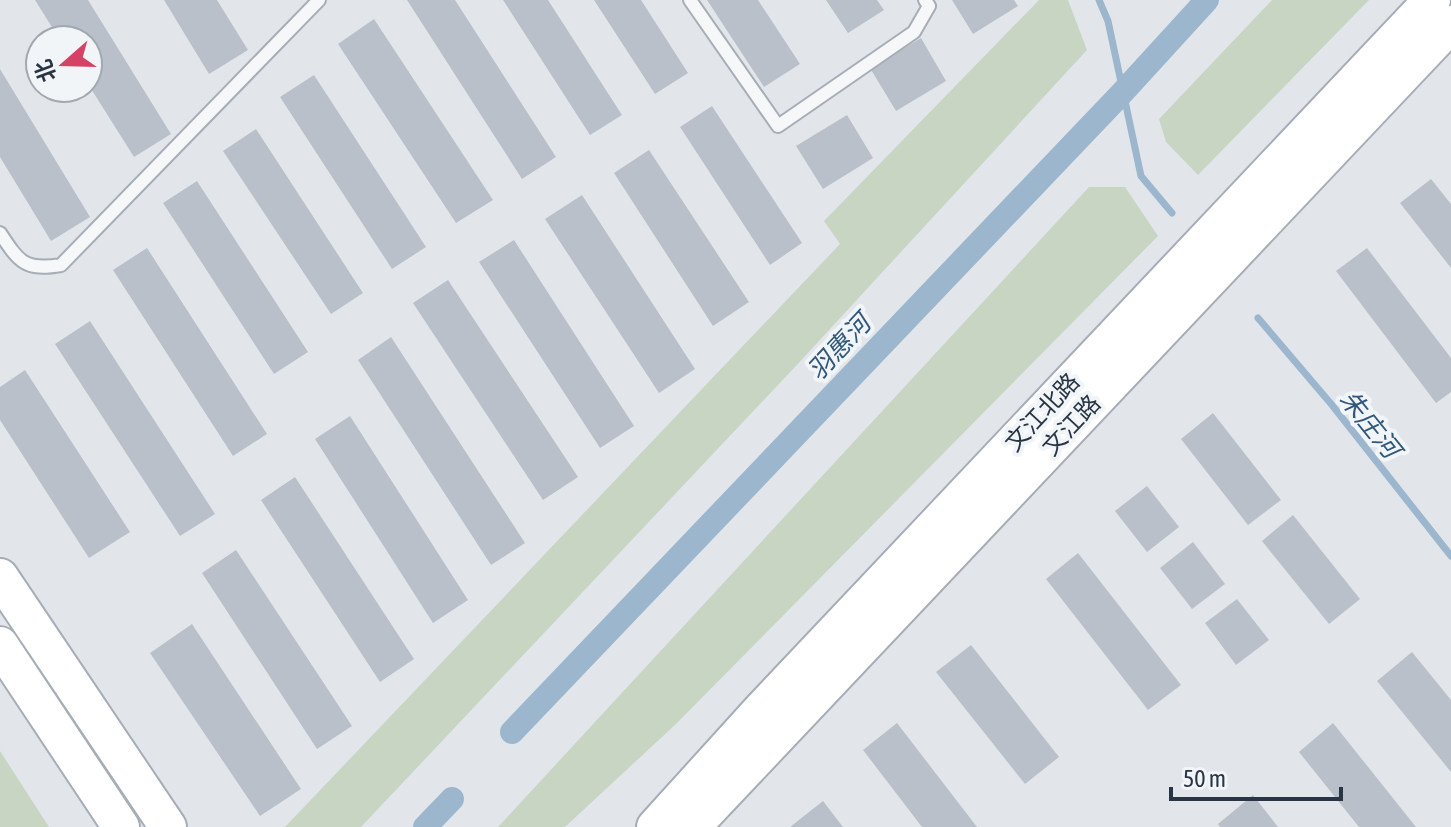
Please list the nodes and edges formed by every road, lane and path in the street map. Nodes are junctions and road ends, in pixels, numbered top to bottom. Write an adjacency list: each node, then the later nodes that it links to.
1 (319, 0): 6 (lane)
2 (690, 0): 3 (lane)
3 (925, 0)
4 (1432, 0): 11 (main road, 文江北路)
5 (1451, 24): 12 (main road, 文江路)
6 (0, 233)
7 (0, 577): 10 (main road)
8 (0, 645): 9 (main road)
9 (121, 827)
10 (168, 827)
11 (655, 827)
12 (692, 827)

